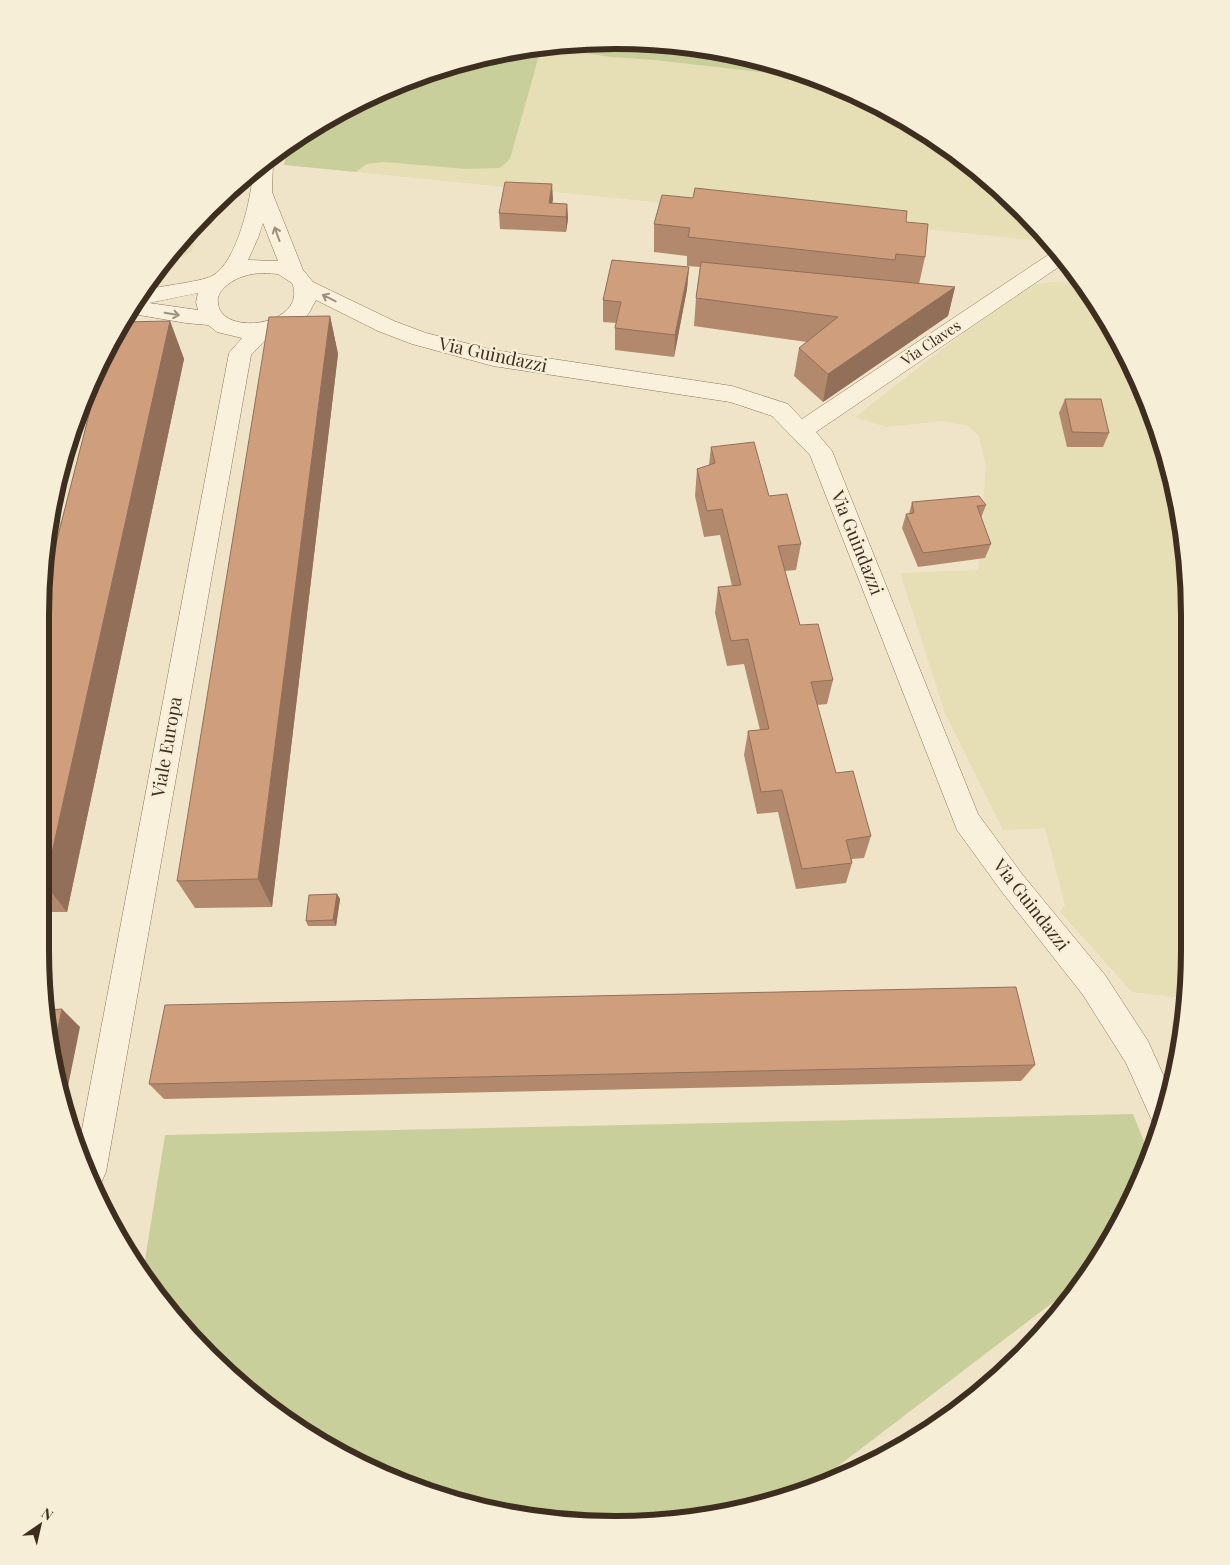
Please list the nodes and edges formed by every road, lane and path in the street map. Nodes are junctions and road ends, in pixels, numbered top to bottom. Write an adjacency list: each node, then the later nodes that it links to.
1 (263, 172): 2 (street)
2 (262, 192): 4 (street); 5 (street, one-way to 2)
3 (1055, 259): 13 (street, Via Claves)
4 (224, 277): 5 (street); 6 (street); 9 (street)
5 (300, 280): 8 (street); 10 (street, Via Guindazzi, one-way to 5)
6 (147, 296)
7 (139, 308): 9 (street, one-way to 9)
8 (289, 320): 10 (street); 11 (street)
9 (219, 322): 11 (street); 12 (street)
10 (386, 326): 13 (street, Via Guindazzi)
11 (262, 330): 12 (street)
12 (240, 353): 15 (street, Viale Europa)
13 (801, 431): 14 (street, Via Guindazzi)
14 (1160, 1103)
15 (91, 1165)

